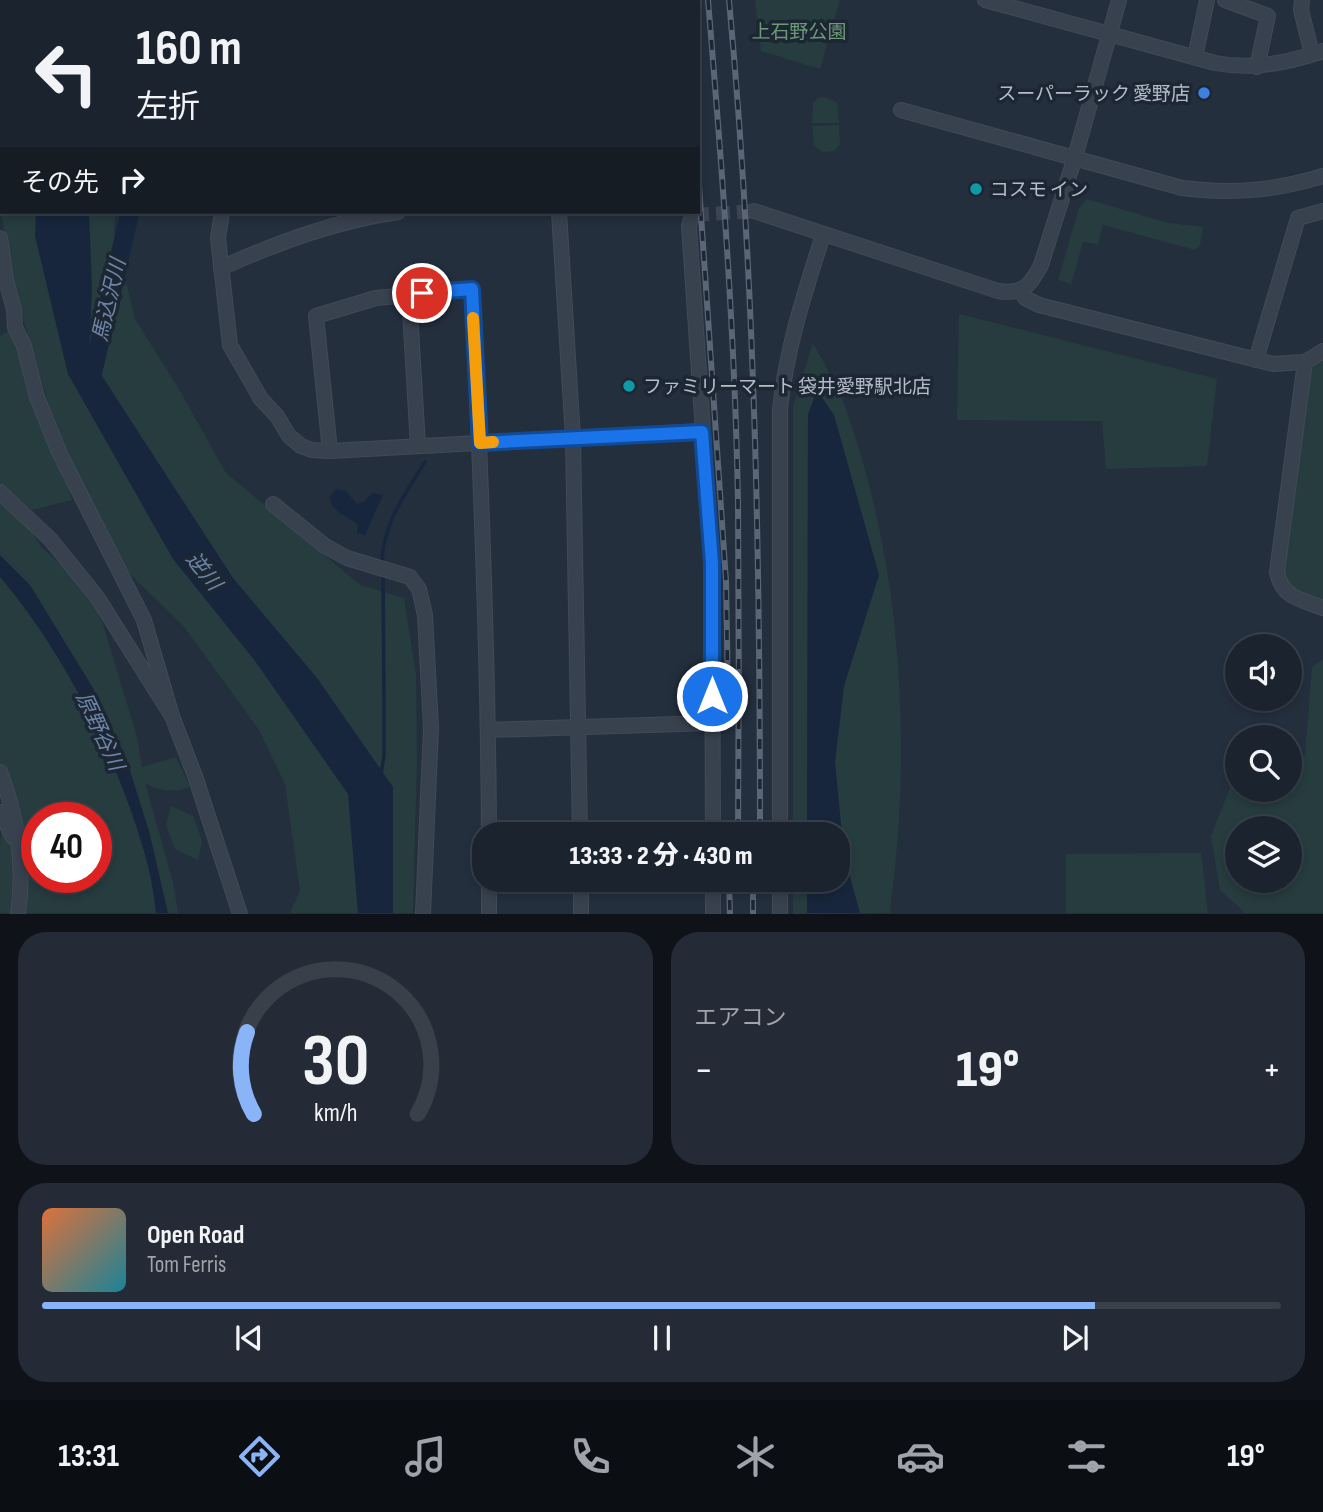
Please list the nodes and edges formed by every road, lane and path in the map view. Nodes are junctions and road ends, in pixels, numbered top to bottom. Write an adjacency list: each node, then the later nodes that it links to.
1 (985, 0): 6 (street)
2 (1119, 0): 7 (street)
3 (1207, 0): 9 (street)
4 (1225, 0): 10 (street)
5 (1302, 0): 8 (street)
6 (1020, 5): 7 (street)
7 (1110, 33): 9 (street); 12 (street)
8 (1317, 52): 10 (street)
9 (1195, 57): 10 (street)
10 (1257, 67)
11 (901, 110): 12 (street)
12 (1075, 157): 13 (street); 23 (street)
13 (1323, 176)
14 (754, 211): 20 (street)
15 (1323, 211): 26 (street)
16 (222, 214): 22 (street)
17 (384, 214): 22 (street)
18 (559, 214): 29 (street)
19 (695, 215): 28 (street)
20 (823, 235): 23 (street); 45 (street)
21 (0, 238): 36 (street)
22 (221, 268): 32 (street)
23 (1021, 290): 26 (street)
24 (409, 294): 30 (street); 31 (street); 32 (street)
25 (1323, 351): 27 (street)
26 (1256, 360): 27 (street)
27 (1305, 362): 35 (street)
28 (702, 432): 29 (street); 37 (street)
29 (573, 438): 30 (street); 38 (street)
30 (480, 443): 31 (street); 39 (street)
31 (418, 446): 32 (street)
32 (330, 451)
33 (0, 492): 36 (street)
34 (273, 504): 53 (street)
35 (1323, 608)
36 (172, 716): 52 (street)
37 (712, 723): 38 (street); 44 (street)
38 (580, 726): 39 (street); 43 (street)
39 (488, 730): 42 (street)
40 (0, 772): 46 (street)
41 (0, 812): 46 (street)
42 (489, 822)
43 (580, 822)
44 (713, 822)
45 (780, 822)
46 (20, 851): 51 (street)
47 (489, 892): 54 (street)
48 (580, 892): 55 (street)
49 (713, 892): 56 (street)
50 (780, 892): 57 (street)
51 (17, 911)
52 (240, 914)
53 (424, 914)
54 (489, 914)
55 (581, 914)
56 (713, 914)
57 (780, 914)

